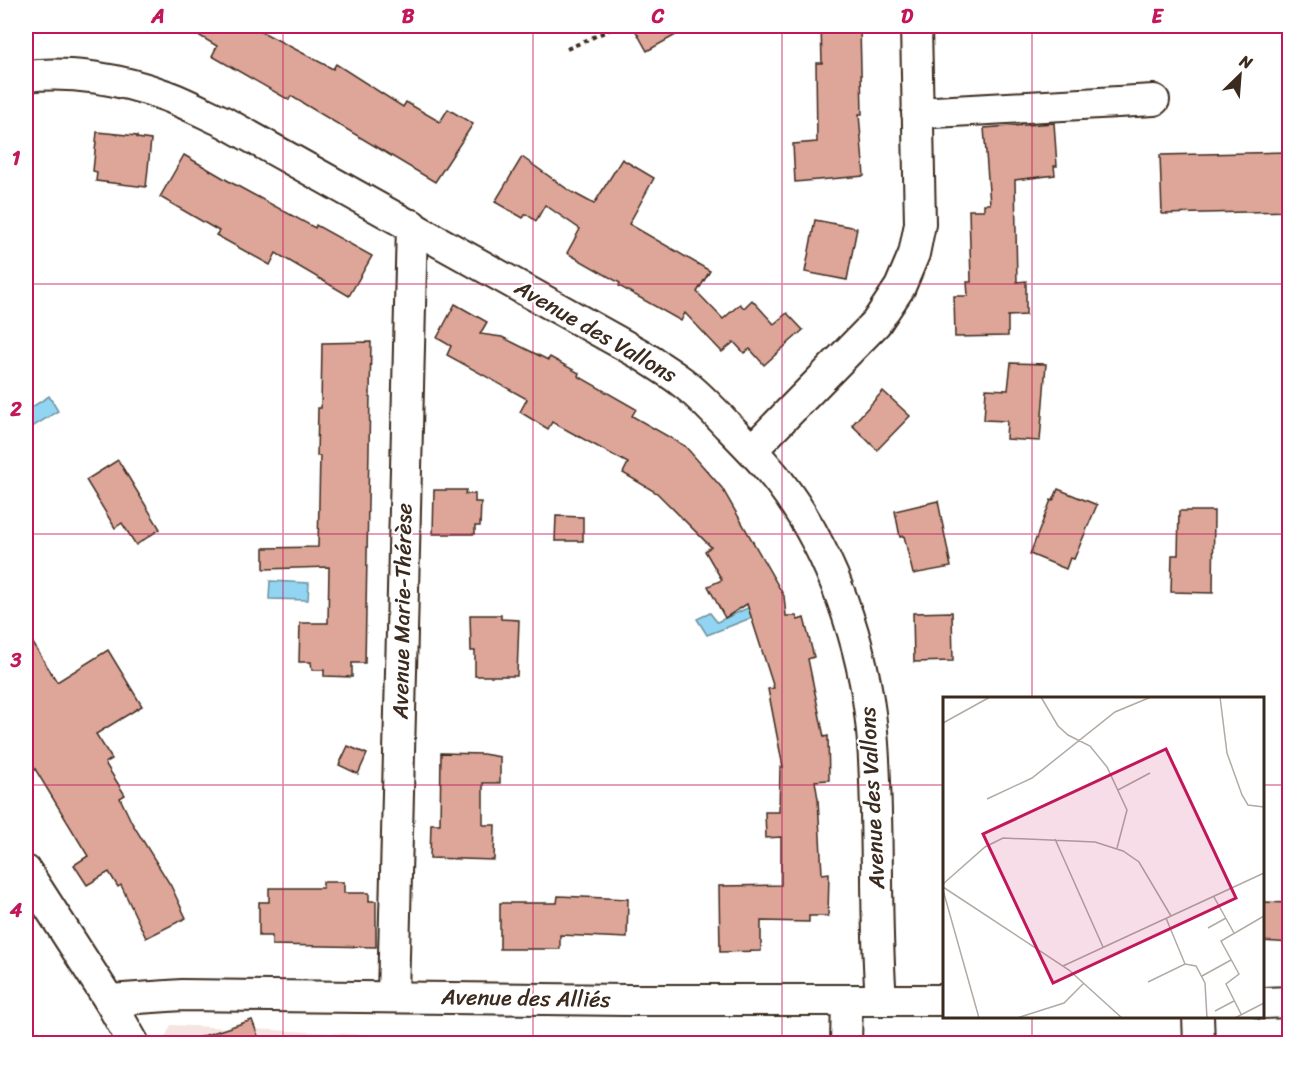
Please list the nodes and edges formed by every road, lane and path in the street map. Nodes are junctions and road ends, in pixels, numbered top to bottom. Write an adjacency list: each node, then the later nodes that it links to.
1 (618, 26): 3 (path)
2 (916, 26): 6 (street)
3 (567, 49)
4 (26, 76): 7 (street, Avenue des Vallons)
5 (1154, 100): 6 (street)
6 (917, 113): 8 (street)
7 (412, 225): 8 (street, Avenue des Vallons); 10 (street, Avenue Marie-Thérèse)
8 (752, 450): 11 (street, Avenue des Vallons)
9 (26, 871): 12 (street)
10 (393, 996): 12 (street, Avenue des Alliés); 13 (street, Avenue des Alliés)
11 (880, 999): 13 (street, Avenue des Alliés); 14 (street, Avenue des Alliés)
12 (109, 1000): 18 (street)
13 (847, 1000): 19 (street)
14 (943, 1000)
15 (1290, 1002): 16 (street)
16 (1264, 1003)
17 (1198, 1018): 20 (street)
18 (134, 1044)
19 (846, 1044)
20 (1199, 1044)

